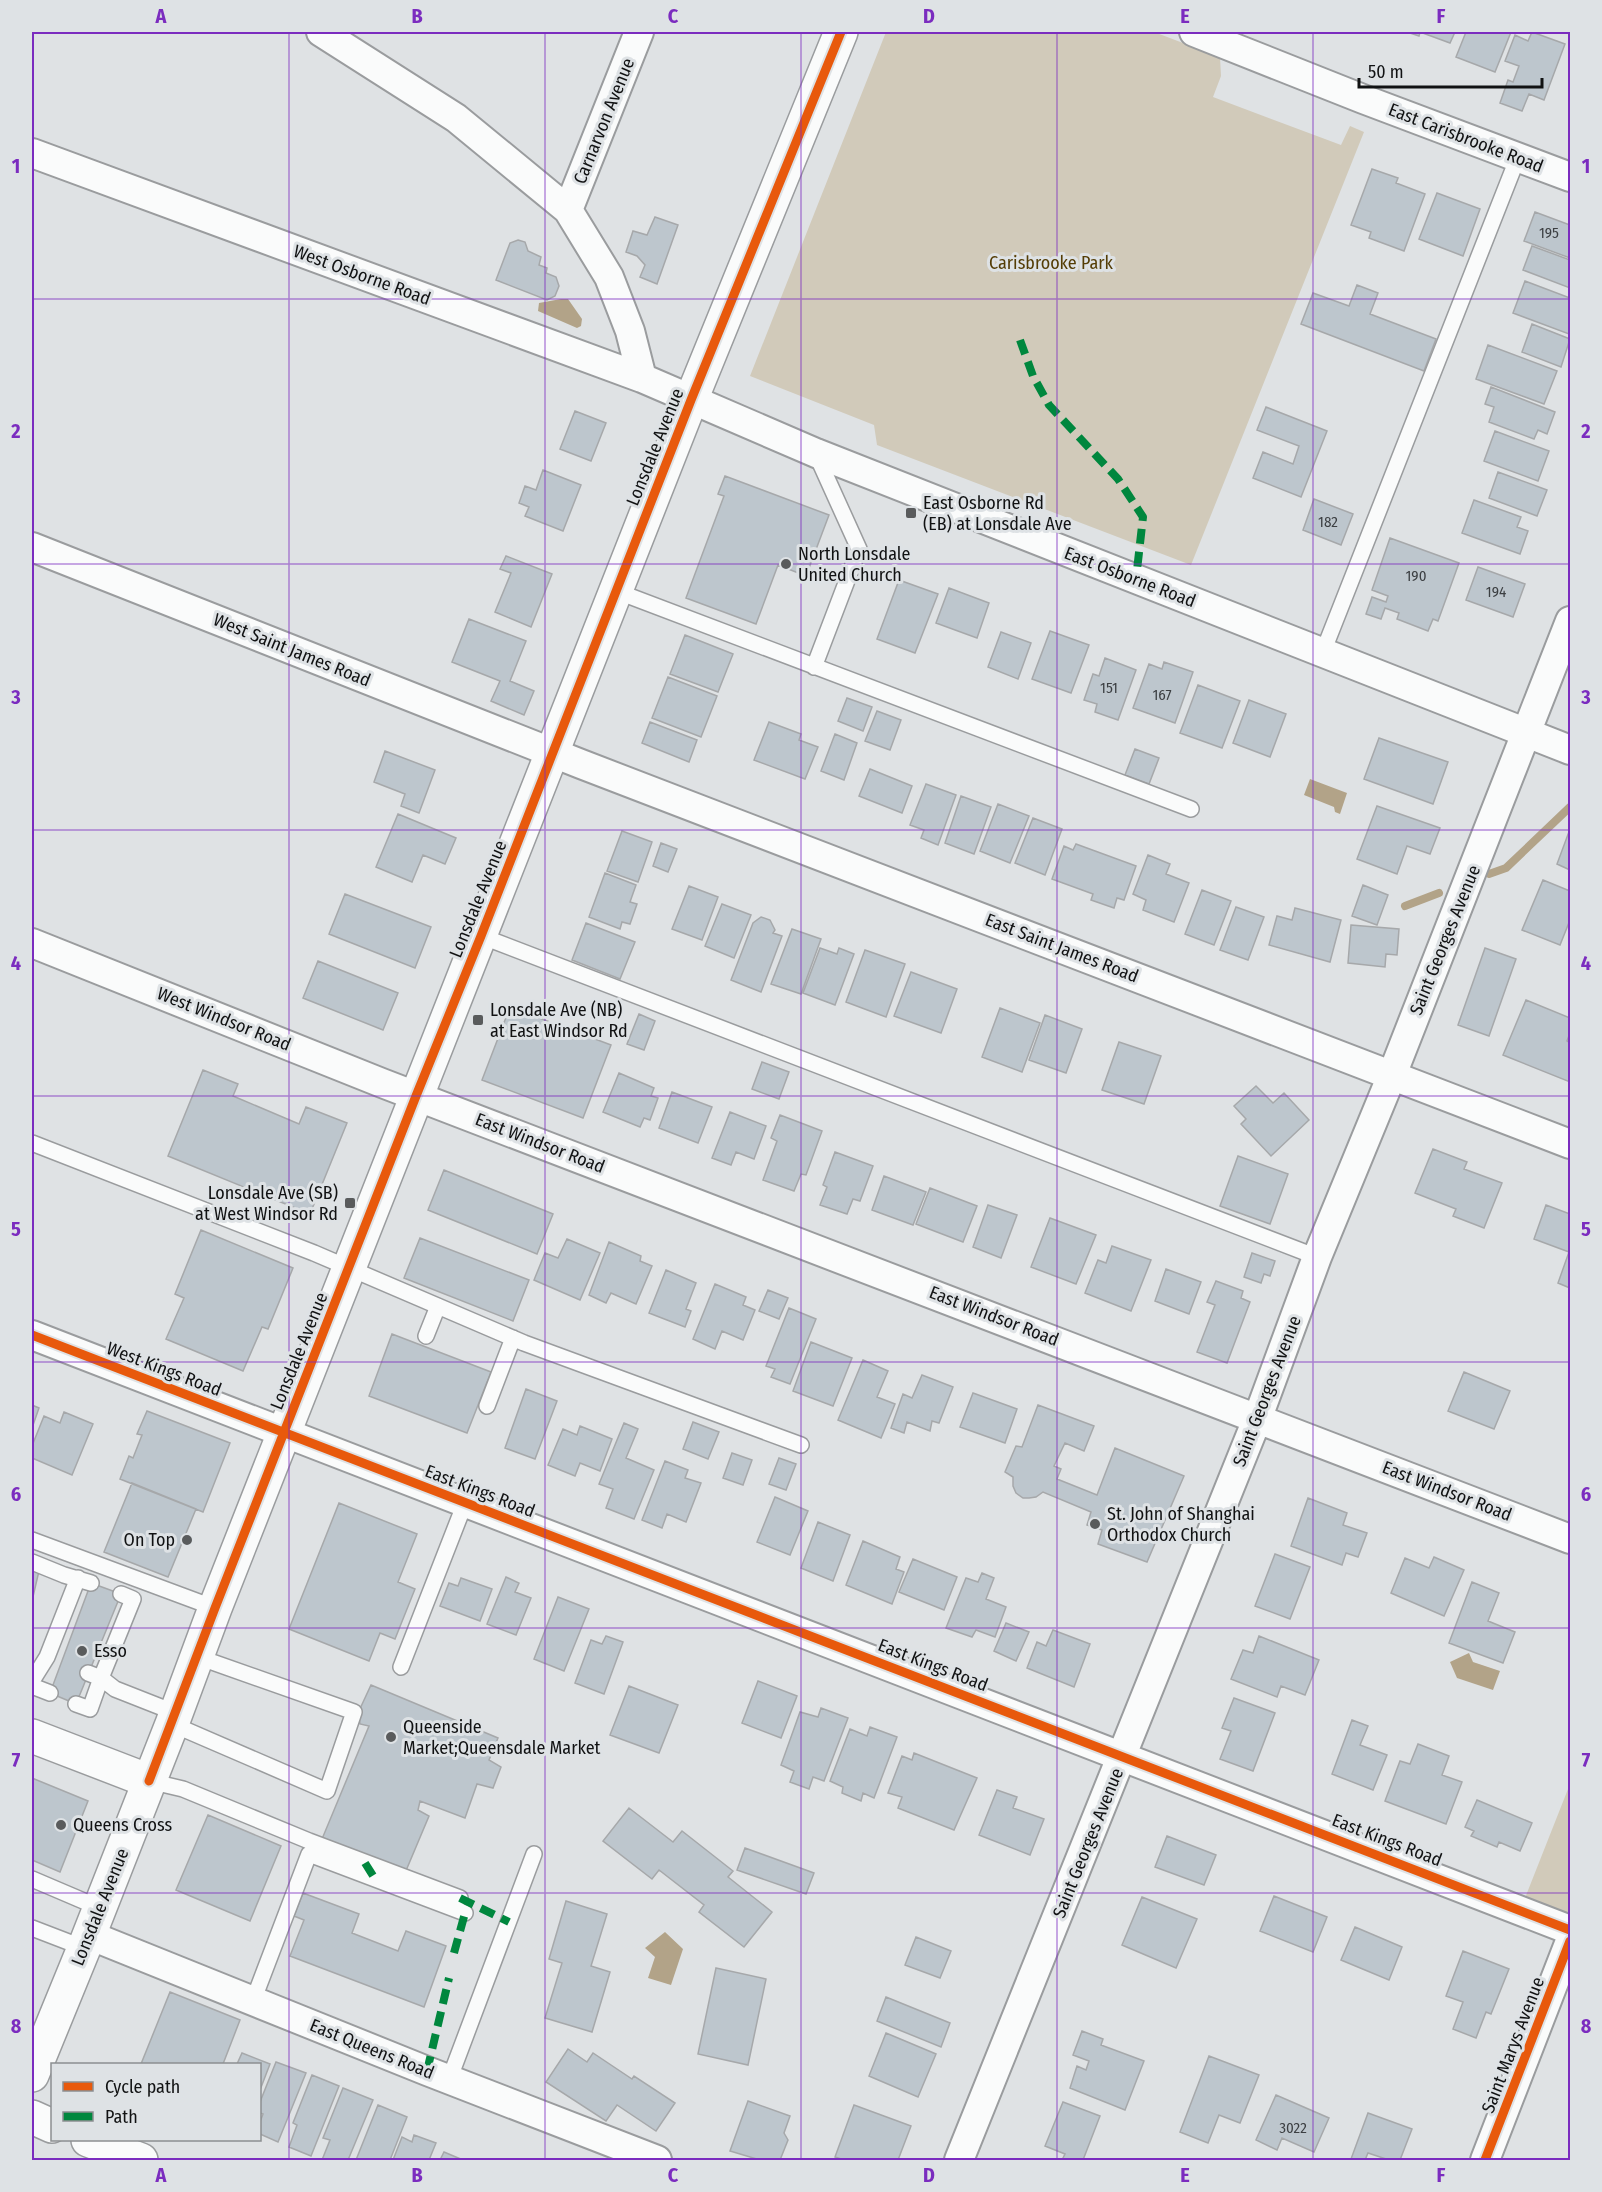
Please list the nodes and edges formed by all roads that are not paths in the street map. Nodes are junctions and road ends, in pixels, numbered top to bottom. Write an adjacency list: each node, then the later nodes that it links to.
1 (321, 32): 8 (street)
2 (639, 32): 8 (street, Carnarvon Avenue)
3 (841, 32): 10 (street, Lonsdale Avenue)
4 (1194, 32): 6 (street, East Carisbrooke Road)
5 (32, 153): 9 (street, West Osborne Road)
6 (1518, 157): 7 (street, East Carisbrooke Road); 15 (lane)
7 (1570, 177)
8 (568, 210): 9 (street)
9 (642, 378): 10 (street, West Osborne Road)
10 (692, 400): 11 (street, East Osborne Road); 13 (street, Lonsdale Avenue)
11 (816, 453): 15 (street, East Osborne Road); 16 (lane)
12 (32, 547): 19 (street, West Saint James Road)
13 (616, 591): 16 (lane); 19 (street, Lonsdale Avenue)
14 (1570, 621): 17 (street, Saint Georges Avenue)
15 (1323, 652): 17 (street, East Osborne Road)
16 (814, 667): 20 (lane)
17 (1527, 733): 18 (street, East Osborne Road); 23 (street, Saint Georges Avenue)
18 (1570, 750)
19 (553, 753): 21 (street, Lonsdale Avenue); 23 (street, East Saint James Road)
20 (1191, 809)
21 (481, 936): 24 (street, Lonsdale Avenue); 27 (lane)
22 (32, 943): 24 (street, West Windsor Road)
23 (1392, 1075): 26 (street, East Saint James Road); 27 (street, Saint Georges Avenue)
24 (416, 1096): 28 (street, Lonsdale Avenue); 34 (street, East Windsor Road)
25 (32, 1143): 28 (lane)
26 (1570, 1144)
27 (1317, 1257): 34 (street, Saint Georges Avenue)
28 (349, 1268): 29 (lane); 35 (street, Lonsdale Avenue)
29 (438, 1306): 31 (lane); 32 (lane)
30 (32, 1335): 35 (street, West Kings Road)
31 (426, 1336)
32 (513, 1338): 33 (lane); 36 (lane)
33 (486, 1406)
34 (1258, 1418): 38 (street, East Windsor Road); 52 (street, Saint Georges Avenue)
35 (284, 1433): 37 (street, East Kings Road); 42 (street, Lonsdale Avenue)
36 (801, 1446)
37 (465, 1503): 44 (lane); 52 (street, East Kings Road)
38 (1570, 1539)
39 (32, 1540): 42 (lane)
40 (32, 1562): 46 (lane)
41 (127, 1596): 45 (lane)
42 (215, 1608): 43 (street, Lonsdale Avenue)
43 (198, 1657): 50 (street, Lonsdale Avenue); 50 (lane)
44 (401, 1667)
45 (94, 1676): 49 (lane); 50 (lane)
46 (32, 1681)
47 (32, 1686): 48 (lane)
48 (50, 1693)
49 (76, 1704)
50 (174, 1719): 53 (street, Lonsdale Avenue)
51 (32, 1736): 53 (street)
52 (1123, 1755): 60 (street, East Kings Road); 70 (street, Saint Georges Avenue)
53 (149, 1781): 56 (lane); 59 (street, Lonsdale Avenue)
54 (534, 1854): 64 (lane)
55 (32, 1879): 59 (lane)
56 (460, 1898)
57 (465, 1913): 62 (lane)
58 (32, 1928): 59 (lane)
59 (91, 1930): 62 (street, East Queens Road); 63 (street, Lonsdale Avenue)
60 (1570, 1930)
61 (1570, 1941): 71 (street, Saint Marys Avenue)
62 (253, 2001): 64 (street, East Queens Road)
63 (32, 2075)
64 (449, 2080): 69 (street, East Queens Road)
65 (32, 2117): 66 (street)
66 (51, 2126)
67 (93, 2141): 68 (street)
68 (141, 2160)
69 (657, 2160)
70 (959, 2160)
71 (1485, 2160)

